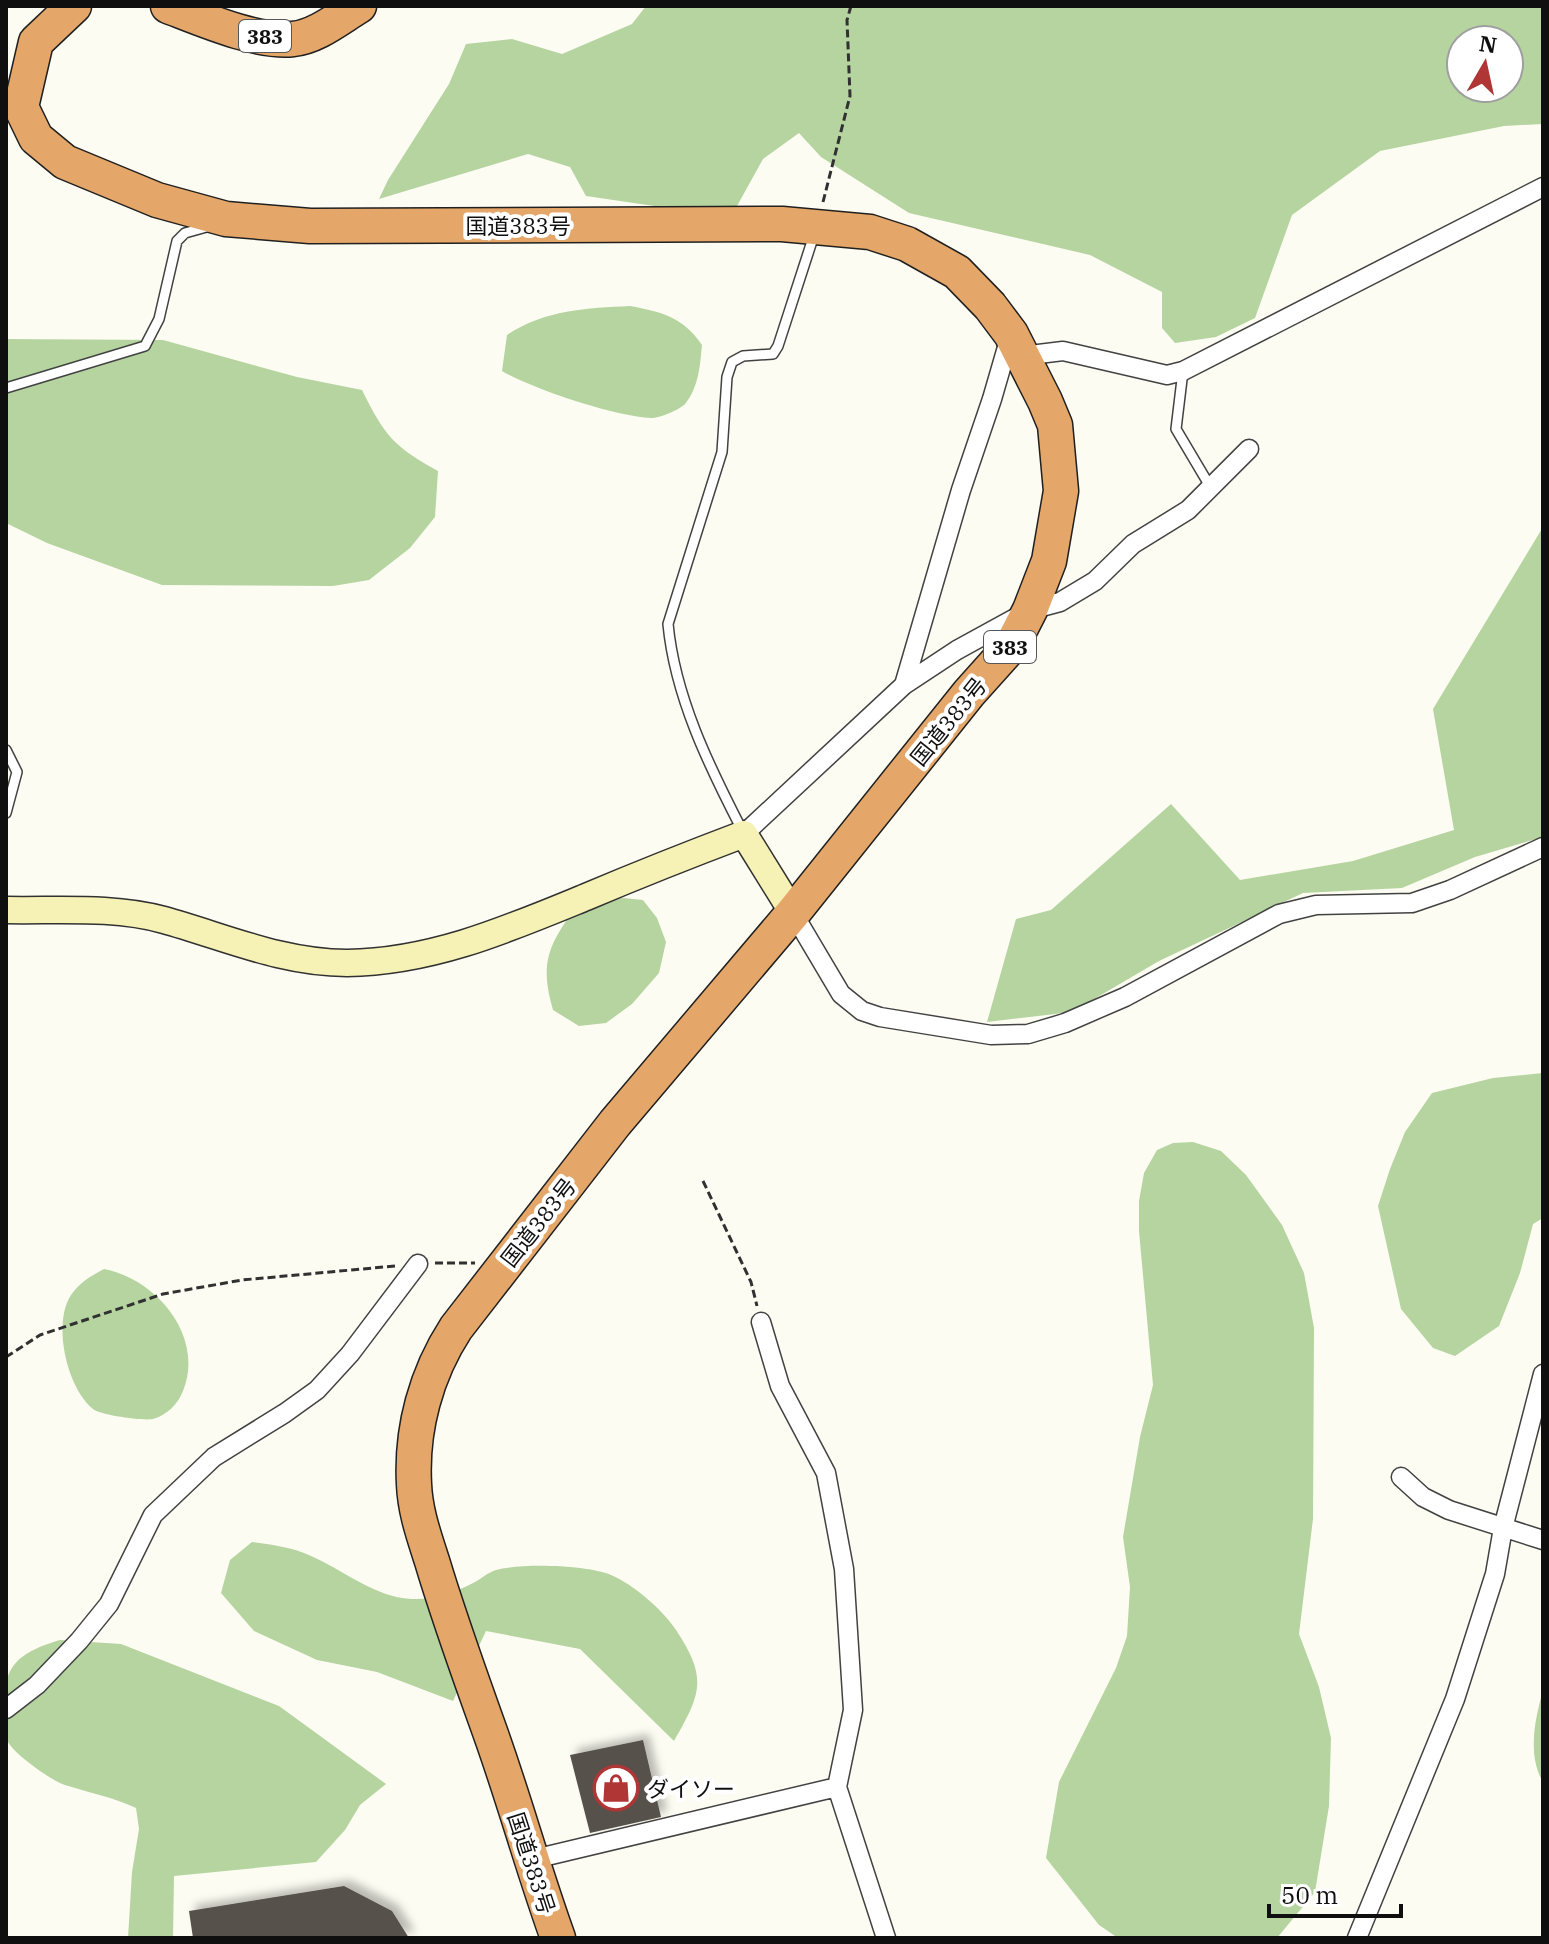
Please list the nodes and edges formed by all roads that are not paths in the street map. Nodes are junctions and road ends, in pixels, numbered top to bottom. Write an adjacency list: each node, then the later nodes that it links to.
1 (74, 6): 5 (highway, 国道383号 / 383)
2 (168, 6): 3 (highway, 383)
3 (359, 6)
4 (1543, 187): 8 (street)
5 (233, 220): 6 (highway, 国道383号 / 383); 9 (lane)
6 (816, 228): 7 (highway, 国道383号 / 383); 16 (lane)
7 (1016, 345): 8 (street); 12 (highway, 国道383号 / 383); 13 (street)
8 (1183, 371): 11 (lane)
9 (6, 388)
10 (1249, 449): 11 (street)
11 (1211, 488): 12 (street)
12 (1030, 610): 13 (street); 19 (highway, 国道383号 / 383)
13 (904, 685): 16 (street)
14 (6, 750): 15 (lane)
15 (6, 813)
16 (744, 834): 18 (street); 19 (street)
17 (1543, 847): 19 (street)
18 (19, 908)
19 (793, 913): 28 (highway, 国道383号 / 383)
20 (418, 1264): 26 (street)
21 (761, 1322): 27 (street)
22 (1543, 1374): 24 (street)
23 (1401, 1477): 24 (street)
24 (1503, 1528): 25 (street); 31 (street)
25 (1543, 1540)
26 (6, 1709)
27 (837, 1787): 28 (street); 30 (street)
28 (530, 1860): 29 (highway, 国道383号 / 383)
29 (558, 1938)
30 (886, 1938)
31 (1357, 1938)

